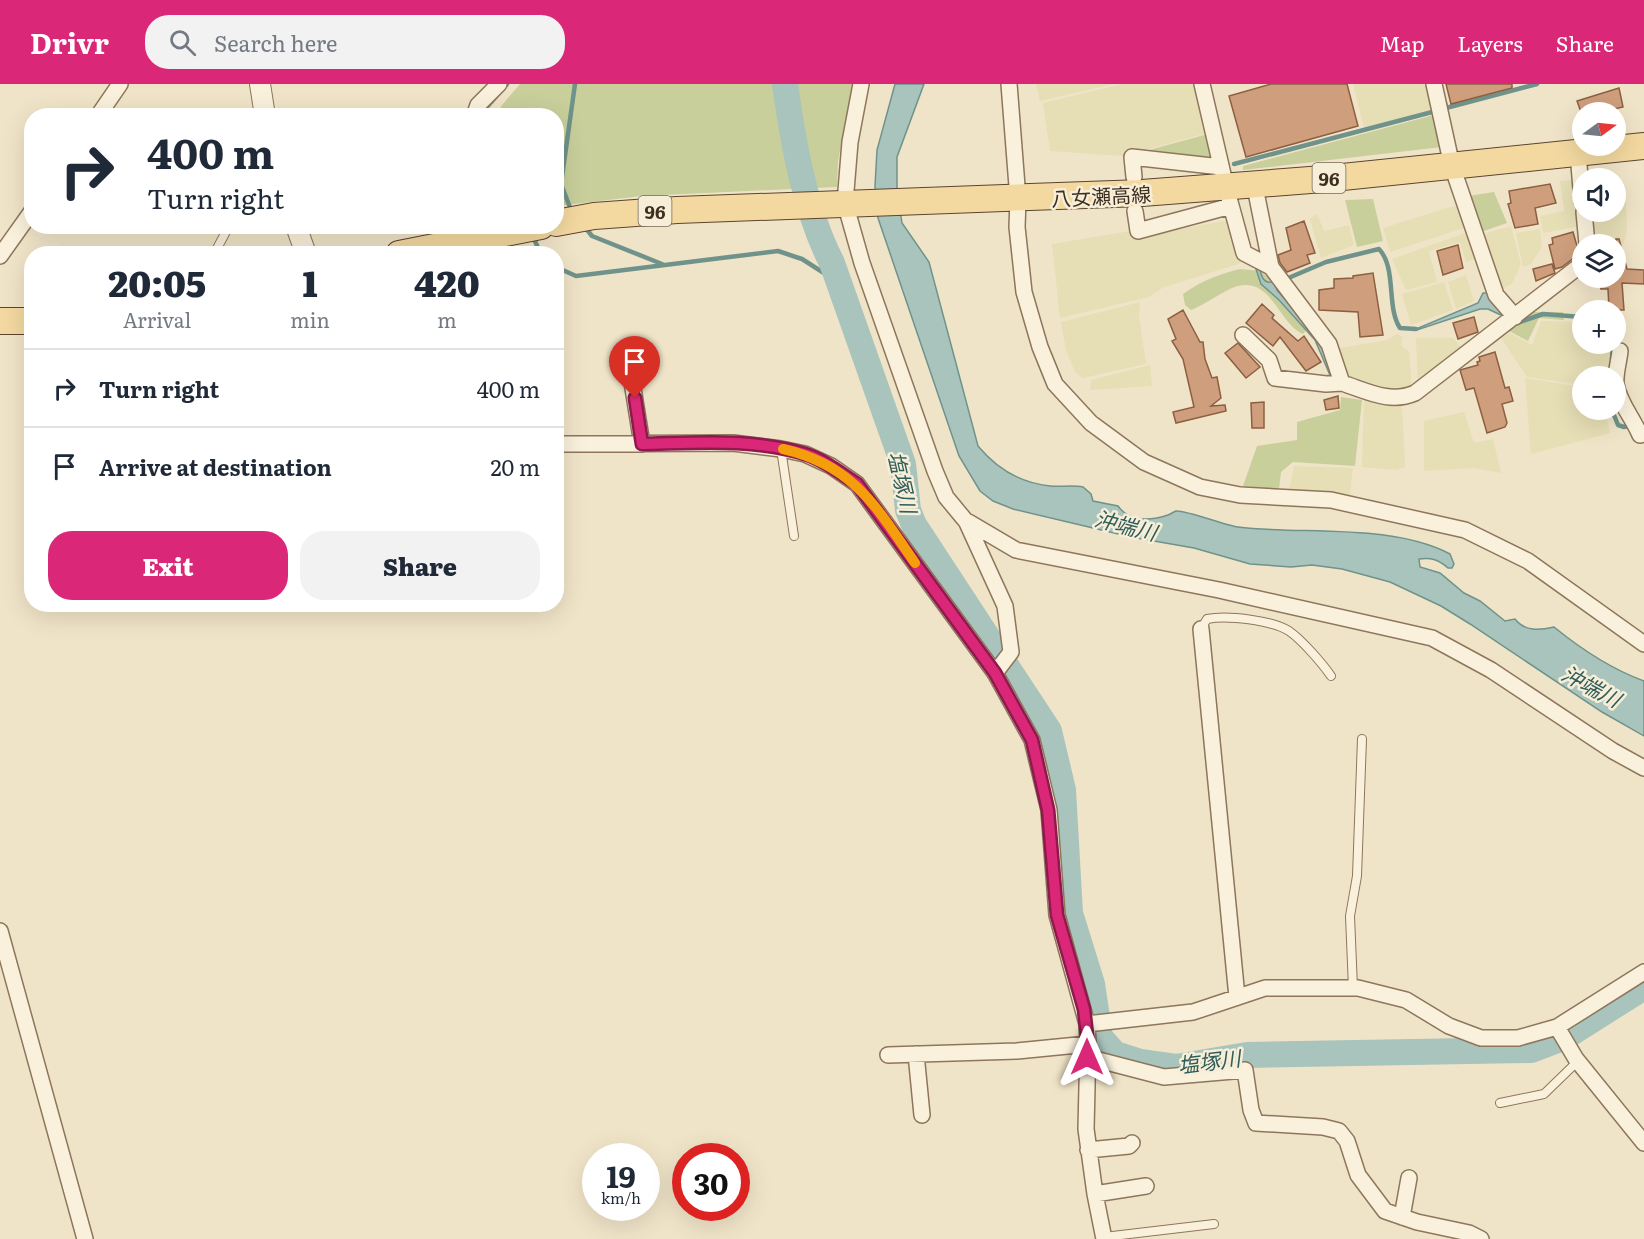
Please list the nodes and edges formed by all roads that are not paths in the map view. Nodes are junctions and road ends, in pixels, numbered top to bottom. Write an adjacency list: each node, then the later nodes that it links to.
1 (120, 84): 8 (street)
2 (260, 84): 9 (street)
3 (499, 84): 10 (street)
4 (861, 84): 19 (street)
5 (1009, 84): 18 (street)
6 (1202, 84): 16 (street)
7 (1434, 84): 14 (street)
8 (104, 108)
9 (264, 108)
10 (477, 108)
11 (1644, 146): 12 (main road, 八女瀬高線 / 96)
12 (1626, 148)
13 (1572, 154): 14 (main road, 八女瀬高線 / 96)
14 (1452, 166): 16 (main road, 八女瀬高線 / 96); 28 (street)
15 (1134, 177): 16 (street)
16 (1226, 186): 18 (main road, 八女瀬高線 / 96); 20 (street); 26 (street)
17 (1257, 197): 26 (street)
18 (1016, 199): 19 (main road, 八女瀬高線 / 96); 42 (street)
19 (841, 203): 22 (main road, 八女瀬高線 / 96); 39 (street)
20 (1136, 211)
21 (24, 222): 25 (street)
22 (564, 222)
23 (496, 234): 24 (main road)
24 (438, 246)
25 (0, 256)
26 (1271, 267): 34 (street)
27 (1572, 272): 28 (street)
28 (1515, 317): 34 (street)
29 (0, 321): 30 (main road)
30 (24, 321)
31 (1243, 336): 34 (street)
32 (627, 351): 37 (street)
33 (1620, 354): 35 (street)
34 (1342, 383)
35 (1644, 434)
36 (564, 444): 37 (street)
37 (642, 444): 38 (street)
38 (781, 449): 40 (lane); 43 (street)
39 (965, 520): 43 (street); 46 (street)
40 (794, 536)
41 (1201, 629): 44 (lane); 50 (street)
42 (1644, 644)
43 (995, 673): 51 (street)
44 (1331, 676)
45 (1362, 740): 49 (lane)
46 (1644, 768)
47 (0, 931): 68 (street)
48 (1644, 972): 52 (street)
49 (1353, 988): 50 (street); 52 (street)
50 (1237, 997): 51 (street)
51 (1087, 1024): 53 (street)
52 (1557, 1027): 56 (street)
53 (1088, 1050): 54 (street); 61 (street); 65 (street)
54 (916, 1054): 55 (street); 58 (street)
55 (888, 1055)
56 (1578, 1061): 57 (lane); 60 (street)
57 (1500, 1103)
58 (922, 1115)
59 (1132, 1143): 61 (street)
60 (1644, 1143)
61 (1088, 1150): 64 (street)
62 (1409, 1178): 65 (street)
63 (1146, 1186): 64 (street)
64 (1095, 1194): 67 (street)
65 (1402, 1216): 69 (street)
66 (1214, 1224): 67 (lane)
67 (1104, 1238)
68 (85, 1239)
69 (1482, 1239)

